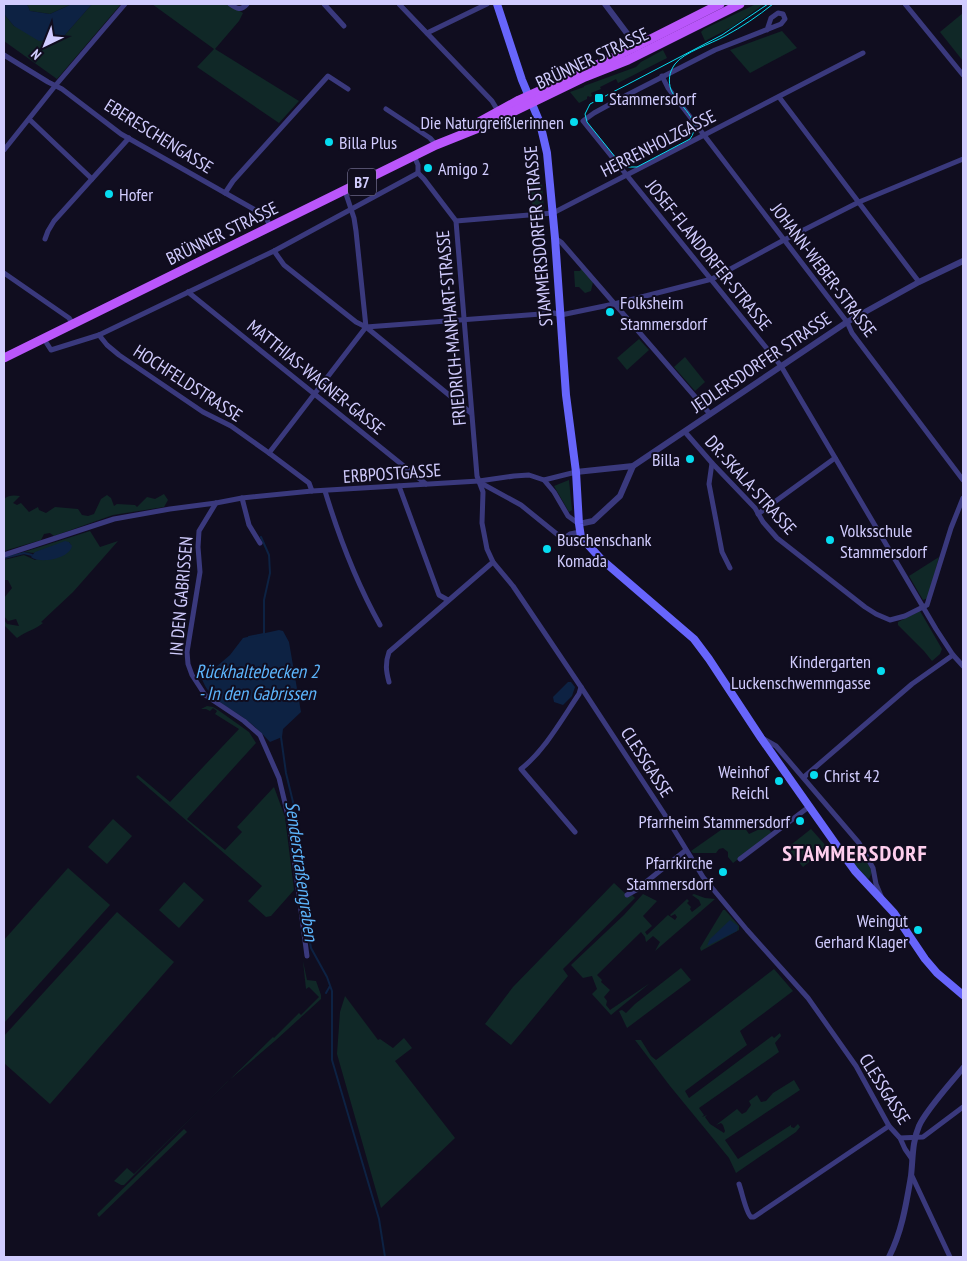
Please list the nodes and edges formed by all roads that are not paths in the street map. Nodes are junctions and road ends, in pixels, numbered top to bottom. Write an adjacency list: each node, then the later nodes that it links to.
1 (125, 4): 20 (street)
2 (230, 4): 11 (street)
3 (324, 4): 12 (street)
4 (399, 4): 14 (street)
5 (487, 4): 14 (street)
6 (497, 4): 23 (main road, STAMMERSDORFER STRASSE)
7 (605, 4): 15 (street)
8 (720, 4): 15 (main road, BRÜNNER STRASSE / B7)
9 (740, 4): 15 (main road, BRÜNNER STRASSE / B7)
10 (905, 4): 18 (street)
11 (245, 6)
12 (344, 26)
13 (767, 30): 19 (street)
14 (427, 33): 25 (street)
15 (637, 50): 23 (main road, BRÜNNER STRASSE / B7)
16 (863, 53): 22 (street, HERRENHOLZGASSE)
17 (4, 55): 20 (street, EBERESCHENGASSE)
18 (963, 75)
19 (662, 76): 27 (street, JOHANN-WEBER-STRASSE); 36 (street, JOSEF-FLANDORFER-STRASSE)
20 (55, 86): 26 (street); 29 (street, EBERESCHENGASSE)
21 (348, 89): 39 (street)
22 (779, 97): 27 (street, HERRENHOLZGASSE); 40 (street)
23 (530, 100): 25 (main road, BRÜNNER STRASSE / B7); 28 (main road, BRÜNNER STRASSE / B7); 42 (main road, STAMMERSDORFER STRASSE)
24 (386, 109): 31 (street)
25 (498, 111): 28 (main road, BRÜNNER STRASSE / B7)
26 (29, 119): 30 (street); 37 (street)
27 (705, 135): 36 (street, HERRENHOLZGASSE); 47 (street, JOHANN-WEBER-STRASSE)
28 (455, 136): 31 (main road, BRÜNNER STRASSE / B7)
29 (129, 138): 37 (street); 39 (street, EBERESCHENGASSE)
30 (6, 142): 32 (street)
31 (436, 145): 33 (main road, BRÜNNER STRASSE / B7)
32 (4, 150)
33 (414, 156): 35 (street, FRIEDRICH-MANHART-STRASSE); 38 (main road, BRÜNNER STRASSE / B7)
34 (963, 159): 40 (street)
35 (418, 173): 41 (street); 43 (street, FRIEDRICH-MANHART-STRASSE)
36 (626, 173): 42 (street, HERRENHOLZGASSE); 51 (street, JOSEF-FLANDORFER-STRASSE)
37 (92, 179): 46 (street)
38 (344, 191): 41 (street); 44 (main road, BRÜNNER STRASSE / B7)
39 (225, 193): 44 (street, EBERESCHENGASSE)
40 (859, 202): 47 (street); 52 (street)
41 (351, 209): 48 (street); 59 (street)
42 (553, 213): 43 (street, HERRENHOLZGASSE); 45 (main road, STAMMERSDORFER STRASSE)
43 (456, 221): 56 (street, FRIEDRICH-MANHART-STRASSE)
44 (270, 227): 58 (main road, BRÜNNER STRASSE / B7)
45 (555, 238): 54 (street, DR.-SKALA-STRASSE); 55 (main road, STAMMERSDORFER STRASSE)
46 (45, 239)
47 (784, 240): 51 (street); 57 (street, JOHANN-WEBER-STRASSE)
48 (274, 251): 53 (street); 59 (street)
49 (963, 261): 52 (street, JEDLERSDORFER STRASSE)
50 (4, 273): 58 (street)
51 (712, 279): 54 (street); 63 (street, JOSEF-FLANDORFER-STRASSE)
52 (919, 282): 57 (street, JEDLERSDORFER STRASSE)
53 (188, 292): 60 (street); 64 (street, MATTHIAS-WAGNER-GASSE)
54 (614, 304): 55 (street); 66 (street, DR.-SKALA-STRASSE)
55 (560, 315): 56 (street); 72 (main road, STAMMERSDORFER STRASSE)
56 (463, 320): 59 (street); 65 (street, FRIEDRICH-MANHART-STRASSE)
57 (847, 322): 63 (street, JEDLERSDORFER STRASSE); 74 (street, JOHANN-WEBER-STRASSE)
58 (73, 324): 61 (main road, BRÜNNER STRASSE / B7)
59 (366, 327): 64 (street); 65 (street)
60 (99, 335): 61 (street); 68 (street, HOCHFELDSTRASSE)
61 (44, 339): 62 (main road, BRÜNNER STRASSE / B7)
62 (4, 358)
63 (781, 366): 66 (street, JEDLERSDORFER STRASSE); 69 (street, JOSEF-FLANDORFER-STRASSE)
64 (315, 393): 68 (street); 76 (street, MATTHIAS-WAGNER-GASSE)
65 (471, 412): 75 (street, FRIEDRICH-MANHART-STRASSE)
66 (710, 414): 67 (street, JEDLERSDORFER STRASSE)
67 (685, 432): 70 (street, DR.-SKALA-STRASSE); 71 (street, JEDLERSDORFER STRASSE)
68 (270, 453): 79 (street, HOCHFELDSTRASSE)
69 (835, 458): 83 (street); 90 (street, JOSEF-FLANDORFER-STRASSE)
70 (712, 463): 83 (street, DR.-SKALA-STRASSE); 88 (street)
71 (633, 466): 72 (street); 84 (street)
72 (576, 472): 73 (street); 84 (main road, STAMMERSDORFER STRASSE)
73 (544, 480): 75 (street, ERBPOSTGASSE); 84 (street)
74 (963, 480)
75 (479, 481): 76 (street, ERBPOSTGASSE); 84 (street); 87 (street, CLESSGASSE)
76 (426, 484): 77 (street, ERBPOSTGASSE)
77 (399, 486): 78 (street, ERBPOSTGASSE); 89 (street)
78 (325, 490): 79 (street, ERBPOSTGASSE); 91 (street)
79 (312, 491): 80 (street, ERBPOSTGASSE)
80 (242, 498): 82 (street, ERBPOSTGASSE); 85 (street)
81 (963, 498): 90 (street)
82 (216, 503): 86 (street, ERBPOSTGASSE); 104 (street, IN DEN GABRISSEN)
83 (758, 514): 90 (street, DR.-SKALA-STRASSE)
84 (579, 528): 96 (main road)
85 (260, 543)
86 (4, 555)
87 (493, 562): 89 (street); 95 (street, CLESSGASSE)
88 (730, 568)
89 (448, 600): 94 (street)
90 (924, 608): 92 (street, JOSEF-FLANDORFER-STRASSE)
91 (380, 625)
92 (953, 655): 93 (street, JOSEF-FLANDORFER-STRASSE); 97 (street)
93 (963, 666)
94 (390, 682)
95 (581, 687): 99 (street); 100 (street, CLESSGASSE)
96 (761, 738): 97 (street); 98 (main road)
97 (804, 778): 103 (street)
98 (810, 806): 101 (street); 103 (main road)
99 (575, 832)
100 (686, 850): 102 (street); 108 (street, CLESSGASSE)
101 (740, 859)
102 (627, 895)
103 (883, 901): 105 (main road)
104 (307, 956)
105 (963, 995)
106 (963, 1068): 109 (street)
107 (963, 1107): 109 (street, CLESSGASSE)
108 (889, 1126): 110 (street, CLESSGASSE); 113 (street)
109 (916, 1136): 110 (street, CLESSGASSE); 111 (street)
110 (900, 1138): 111 (street, CLESSGASSE)
111 (912, 1159): 112 (street)
112 (911, 1174): 114 (street); 115 (street)
113 (739, 1184)
114 (889, 1257)
115 (950, 1257)

